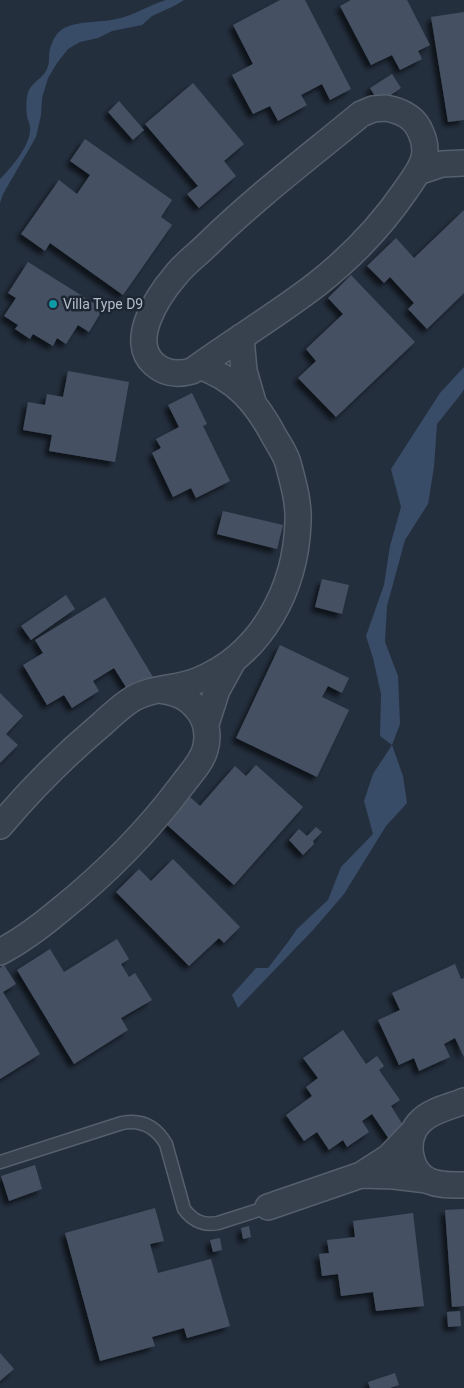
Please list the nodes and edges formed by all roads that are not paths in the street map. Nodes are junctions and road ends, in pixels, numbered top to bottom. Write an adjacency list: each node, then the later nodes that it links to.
1 (424, 138): 2 (street); 3 (street); 5 (street)
2 (464, 162): 3 (street)
3 (418, 172): 4 (street)
4 (241, 337): 5 (street); 6 (street)
5 (199, 366): 6 (street)
6 (254, 404): 7 (street)
7 (234, 659): 8 (street); 9 (street)
8 (159, 690): 9 (street); 10 (street)
9 (206, 724): 11 (street)
10 (0, 826)
11 (0, 952)
12 (464, 1101): 13 (street)
13 (412, 1133): 15 (street); 16 (street)
14 (0, 1162): 18 (lane)
15 (361, 1175): 16 (street); 18 (street)
16 (427, 1180): 17 (street)
17 (464, 1184)
18 (268, 1207)

